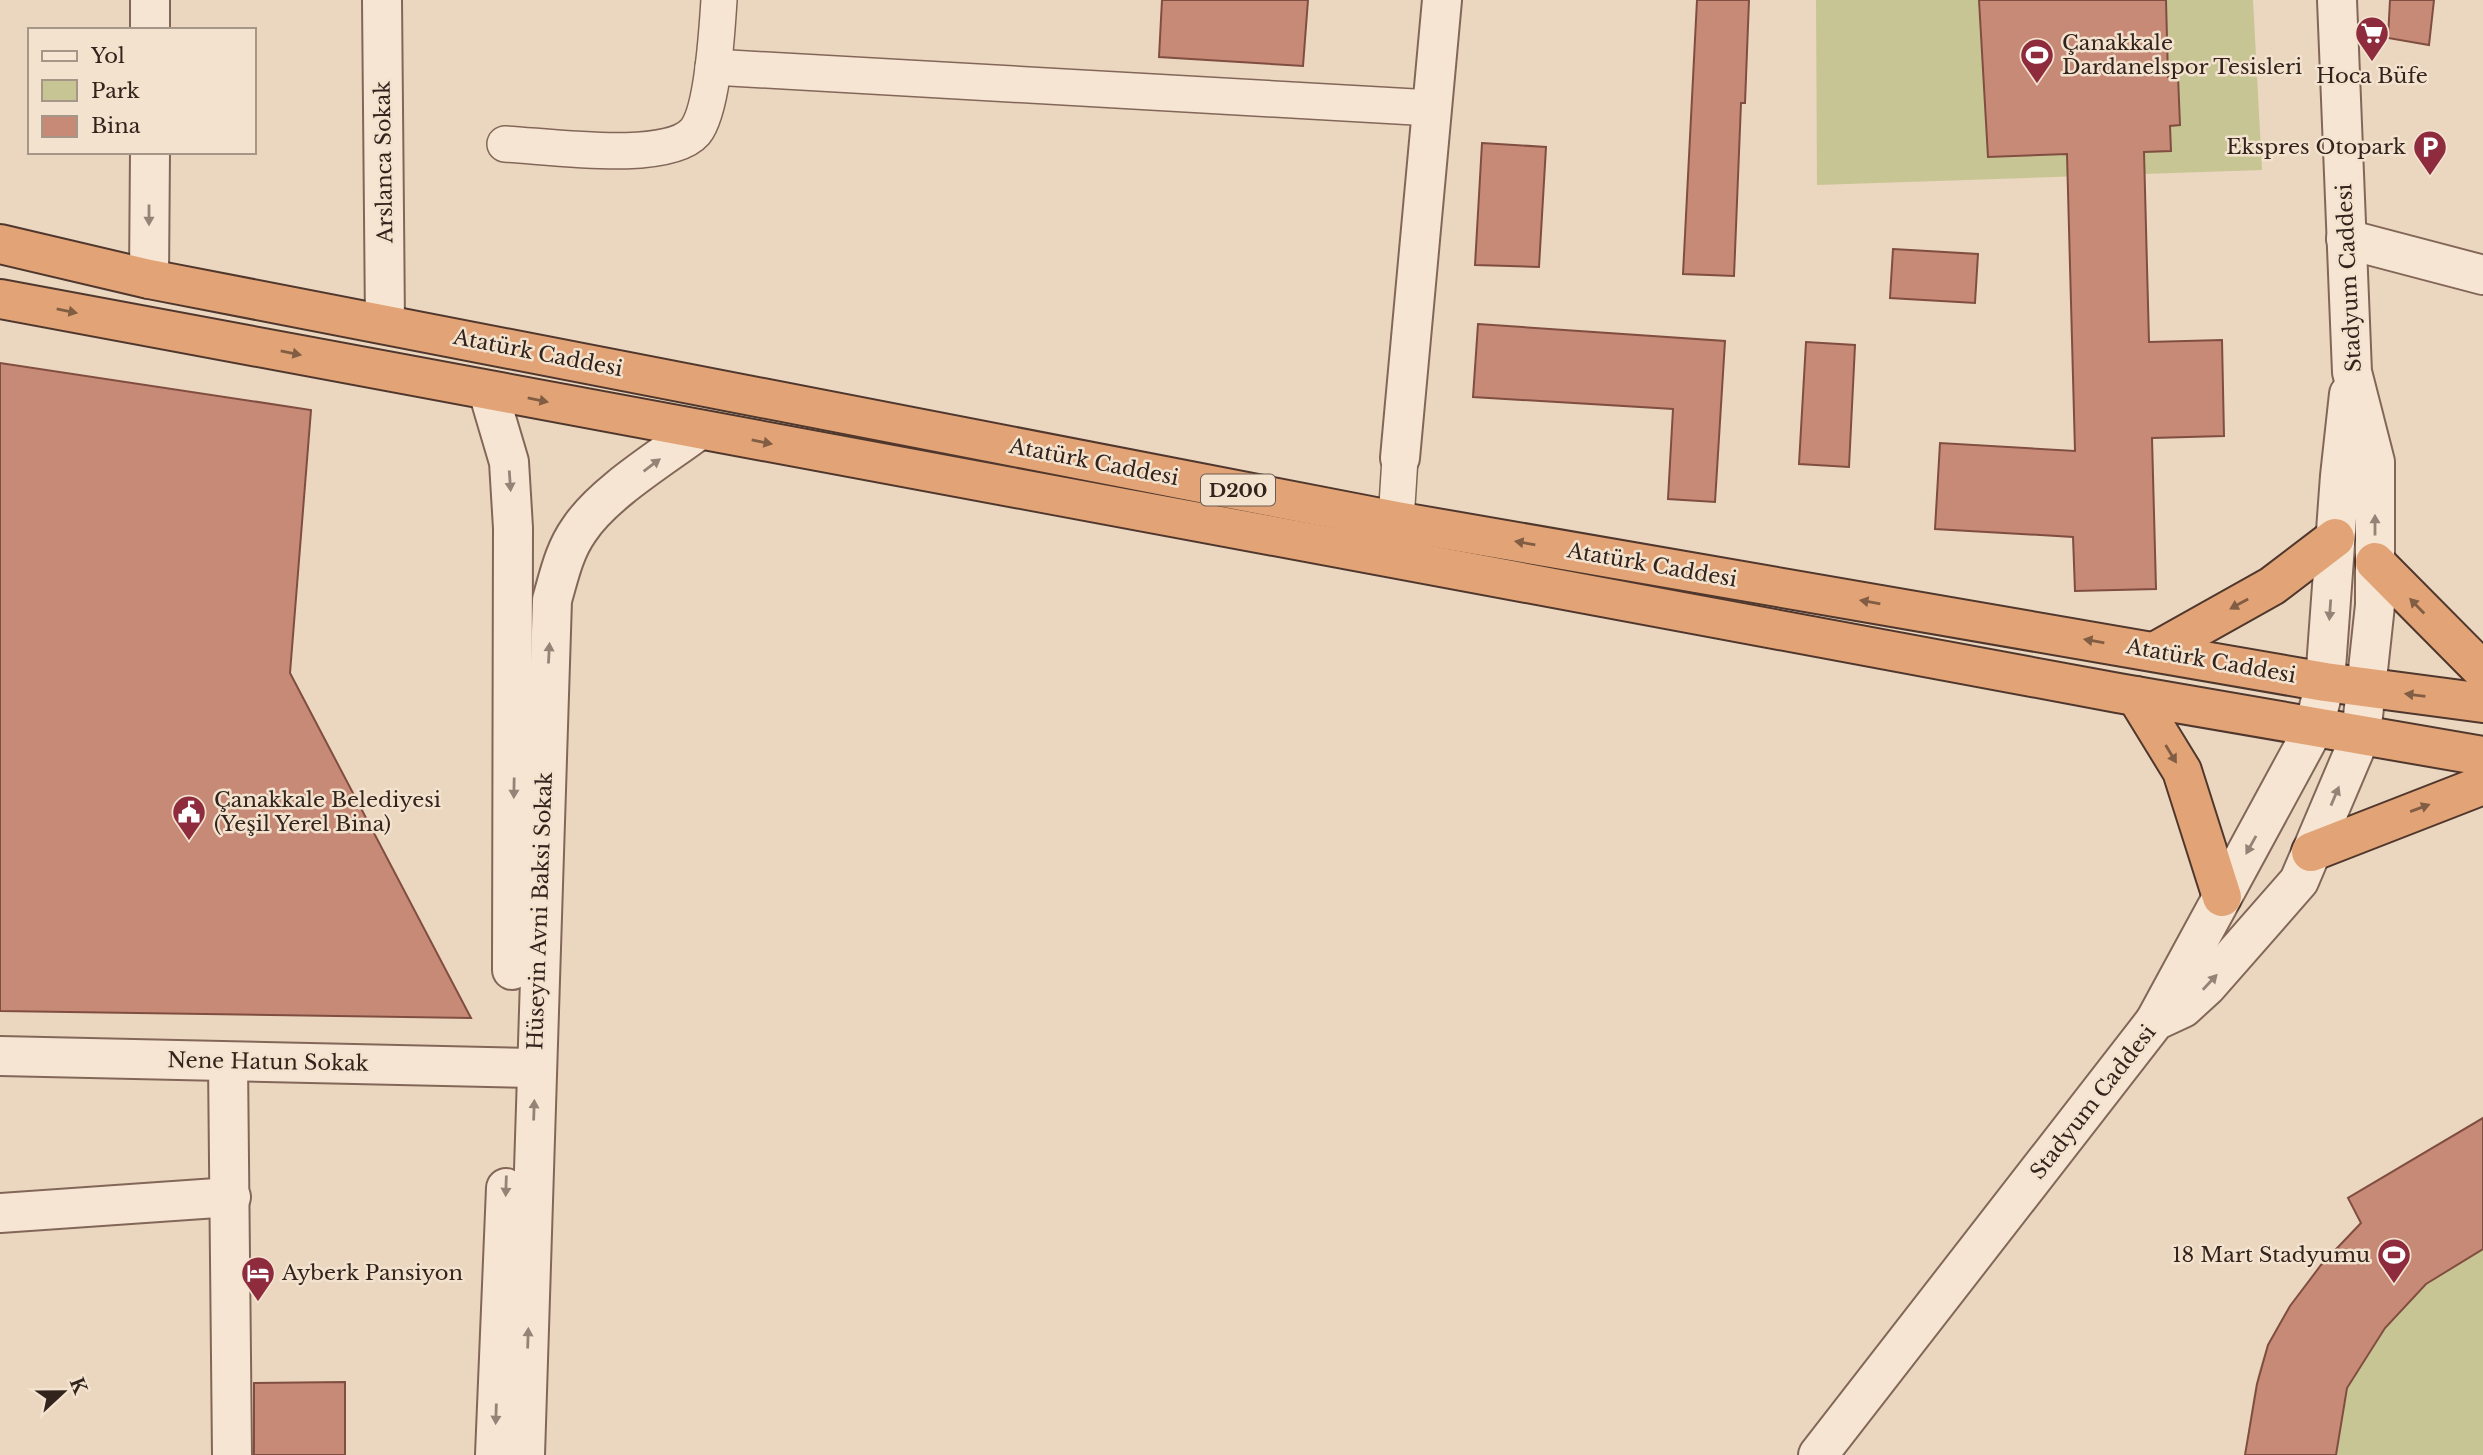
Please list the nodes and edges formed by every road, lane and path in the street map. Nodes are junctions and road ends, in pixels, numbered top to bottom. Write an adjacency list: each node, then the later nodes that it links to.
1 (150, 0): 6 (street)
2 (382, 0): 16 (street, Arslanca Sokak)
3 (719, 0): 7 (street)
4 (1442, 0): 8 (street)
5 (2337, 0): 11 (street, Stadyum Caddesi)
6 (150, 28)
7 (713, 67): 8 (street); 9 (street)
8 (1432, 108): 20 (street)
9 (505, 144)
10 (150, 154): 14 (street, one-way to 14)
11 (2346, 239): 13 (street); 17 (street, Stadyum Caddesi)
12 (0, 244): 14 (highway, Atatürk Caddesi / D200)
13 (2483, 275)
14 (149, 279): 16 (highway, Atatürk Caddesi / D200)
15 (0, 299): 18 (highway, Atatürk Caddesi / D200, one-way to 18)
16 (385, 323): 21 (highway, Atatürk Caddesi / D200)
17 (2352, 372): 22 (street); 23 (street, Stadyum Caddesi, one-way to 17)
18 (488, 391): 19 (highway, Atatürk Caddesi / D200, one-way to 19); 24 (street, Hüseyin Avni Baksi Sokak, one-way to 24)
19 (699, 430): 25 (street, Hüseyin Avni Baksi Sokak, one-way to 19); 30 (highway, Atatürk Caddesi / D200, one-way to 30)
20 (1400, 458): 21 (street)
21 (1396, 521): 26 (highway, Atatürk Caddesi / D200, one-way to 21)
22 (2335, 538): 26 (highway, one-way to 26); 28 (street, one-way to 28)
23 (2375, 562): 27 (highway, one-way to 23); 29 (street, Stadyum Caddesi)
24 (515, 581): 25 (street); 41 (street, Hüseyin Avni Baksi Sokak, one-way to 41)
25 (557, 584): 41 (street, Hüseyin Avni Baksi Sokak, one-way to 25)
26 (2156, 651): 28 (highway, Atatürk Caddesi / D200)
27 (2483, 671)
28 (2325, 682): 29 (highway, Atatürk Caddesi / D200); 32 (street)
29 (2365, 689): 31 (highway, Atatürk Caddesi / D200, one-way to 29); 33 (street, Stadyum Caddesi)
30 (2136, 696): 32 (highway, Atatürk Caddesi / D200); 37 (highway, one-way to 37)
31 (2483, 703)
32 (2314, 728): 33 (highway, Atatürk Caddesi / D200); 37 (street, one-way to 37)
33 (2361, 735): 34 (highway, Atatürk Caddesi / D200); 36 (street, Stadyum Caddesi, one-way to 33)
34 (2483, 756)
35 (2483, 785): 36 (highway, one-way to 35)
36 (2311, 852): 38 (street, Stadyum Caddesi, one-way to 36)
37 (2222, 897): 38 (street)
38 (2155, 1021): 47 (street, Stadyum Caddesi)
39 (0, 1056): 40 (street, Nene Hatun Sokak)
40 (228, 1062): 41 (street, Nene Hatun Sokak); 42 (street)
41 (523, 1068): 45 (street, Hüseyin Avni Baksi Sokak, one-way to 45); 46 (street, Hüseyin Avni Baksi Sokak, one-way to 41)
42 (232, 1197): 43 (street); 44 (street)
43 (0, 1213)
44 (232, 1455)
45 (495, 1455)
46 (525, 1455)
47 (1818, 1455)

